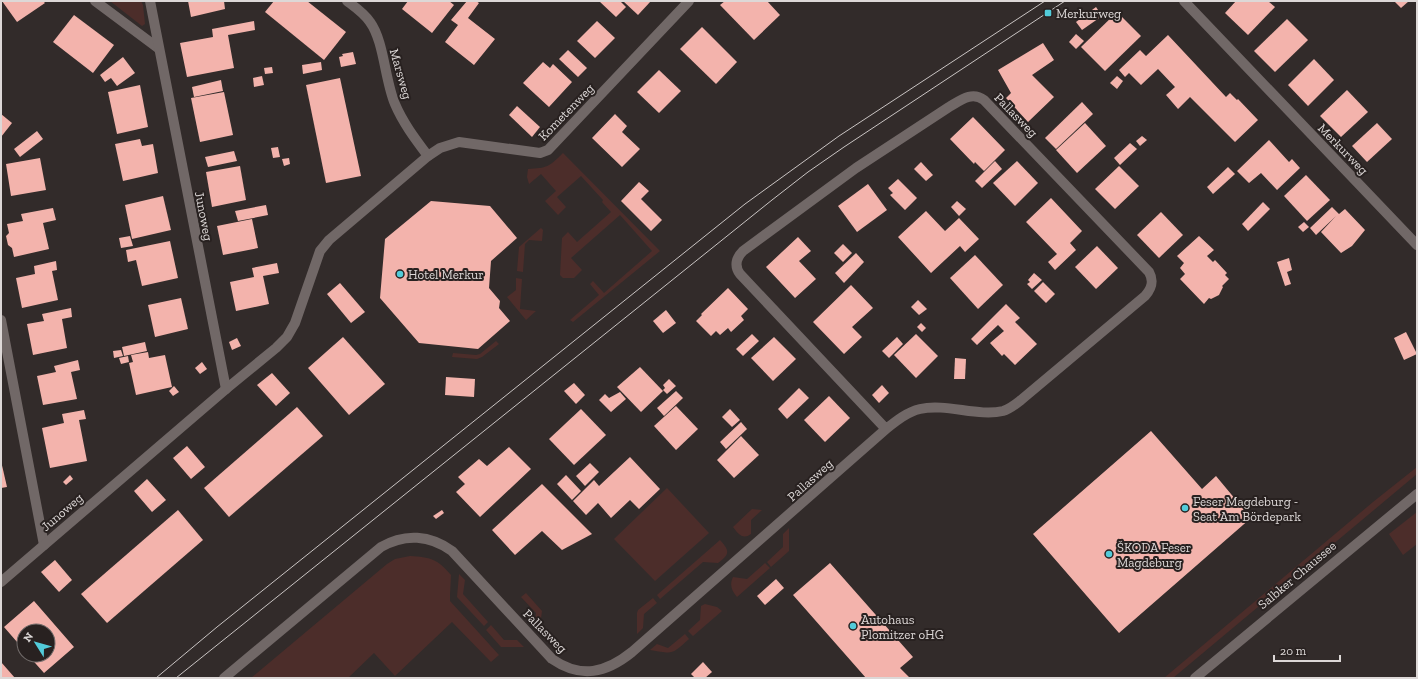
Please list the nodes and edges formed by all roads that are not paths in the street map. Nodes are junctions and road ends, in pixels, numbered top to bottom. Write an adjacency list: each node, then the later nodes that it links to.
1 (95, 1): 6 (street)
2 (150, 1): 6 (street, Junoweg)
3 (347, 1): 7 (street, Marsweg)
4 (690, 1): 7 (street, Kometenweg)
5 (1184, 1): 8 (street, Merkurweg)
6 (158, 48): 10 (street, Junoweg)
7 (428, 156): 10 (street, Junoweg)
8 (1417, 245)
9 (1, 320): 13 (street, Junoweg)
10 (226, 389): 13 (street, Junoweg)
11 (886, 429): 11 (street, Pallasweg); 15 (street, Pallasweg)
12 (1417, 494): 16 (street, Salbker Chaussee)
13 (44, 545): 14 (street, Junoweg)
14 (1, 582)
15 (224, 678)
16 (1195, 678)

